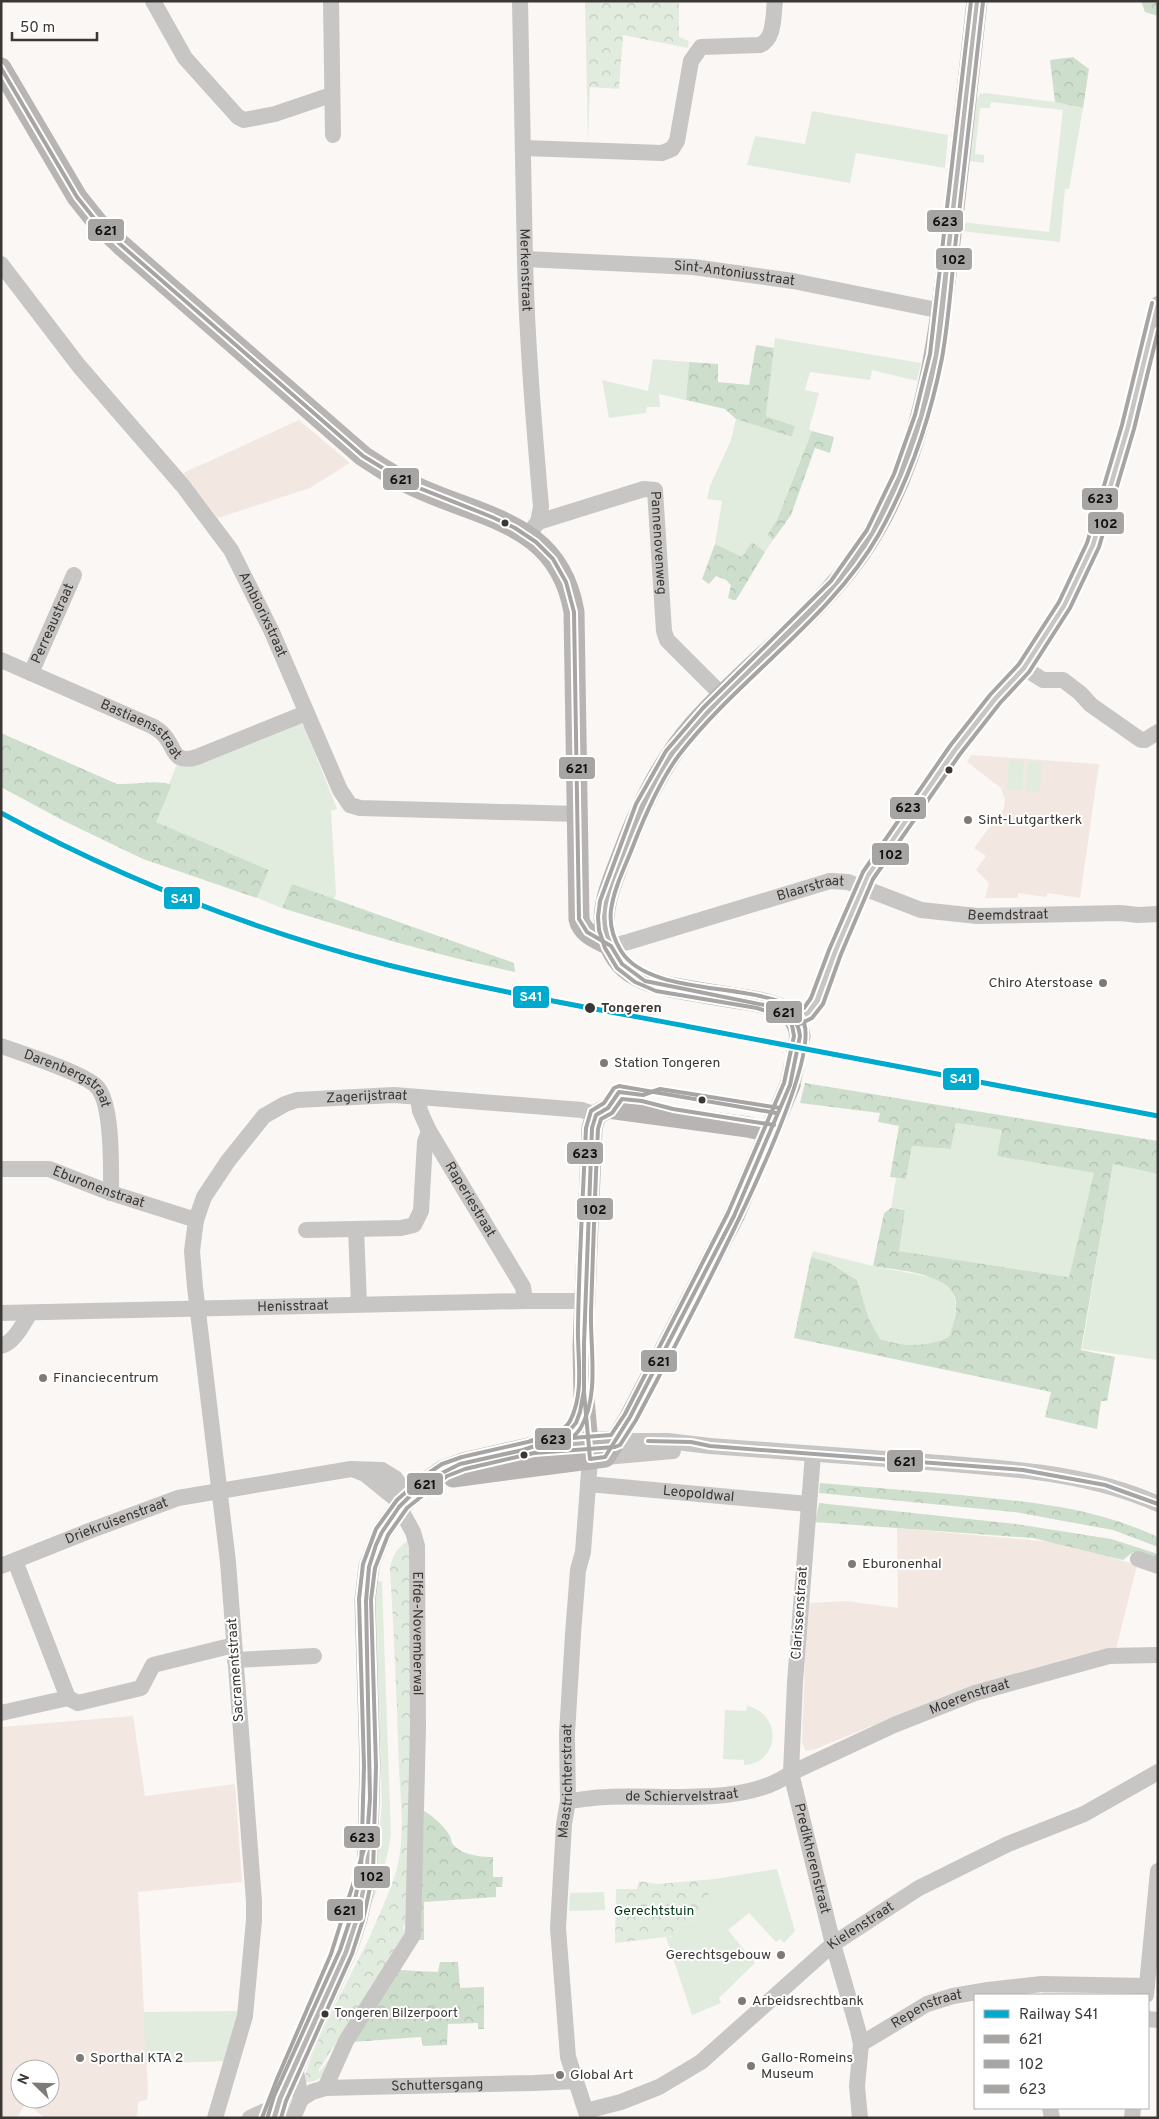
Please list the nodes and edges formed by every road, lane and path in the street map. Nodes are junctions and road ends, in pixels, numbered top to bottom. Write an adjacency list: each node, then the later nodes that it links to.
1 (153, 1): 7 (street)
2 (331, 1): 7 (street)
3 (520, 1): 9 (street, Merkenstraat)
4 (775, 1): 9 (street)
5 (977, 1): 13 (main road)
6 (1, 68): 14 (main road)
7 (332, 95): 8 (street)
8 (333, 135)
9 (524, 148): 10 (street, Merkenstraat)
10 (525, 259): 13 (street, Sint-Antoniusstraat); 14 (street, Merkenstraat)
11 (1, 264): 20 (street, Ambiorixstraat)
12 (1158, 304): 17 (street, Blaarstraat)
13 (942, 311): 19 (main road)
14 (533, 529): 19 (street, Pannenovenweg); 22 (main road)
15 (74, 575): 18 (street, Perreaustraat)
16 (1, 660): 18 (street, Bastiaensstraat)
17 (1024, 668): 21 (street); 23 (street, Blaarstraat)
18 (31, 673): 20 (street, Bastiaensstraat)
19 (723, 696): 25 (main road)
20 (306, 713): 22 (street, Ambiorixstraat)
21 (1158, 732)
22 (577, 814): 25 (main road)
23 (864, 887): 24 (street, Beemdstraat); 25 (street, Blaarstraat); 26 (street)
24 (1158, 914)
25 (611, 946): 26 (main road)
26 (798, 1028)
27 (1, 1046): 34 (street, Darenbergstraat)
28 (790, 1085): 32 (main road)
29 (418, 1097): 30 (street, Zagerijstraat); 31 (street, Raperiestraat); 35 (street, Zagerijstraat)
30 (596, 1116): 32 (main road); 39 (main road)
31 (429, 1131): 36 (street); 38 (street, Raperiestraat)
32 (769, 1132): 46 (main road)
33 (1, 1169): 34 (street, Eburonenstraat)
34 (111, 1193): 35 (street, Eburonenstraat)
35 (196, 1220): 41 (street, Sacramentstraat)
36 (356, 1229): 37 (street); 40 (street)
37 (306, 1230)
38 (525, 1301): 39 (street, Henisstraat); 40 (street, Henisstraat)
39 (585, 1301): 45 (main road)
40 (359, 1304): 41 (street, Henisstraat)
41 (197, 1309): 43 (street, Henisstraat); 55 (street, Sacramentstraat)
42 (1, 1313): 43 (street, Henisstraat)
43 (30, 1313): 44 (street)
44 (1, 1346)
45 (584, 1399): 49 (main road); 50 (main road)
46 (630, 1417): 47 (street); 50 (main road)
47 (648, 1441): 48 (street); 50 (street)
48 (710, 1446): 50 (street); 51 (street)
49 (533, 1447): 50 (main road); 53 (main road)
50 (599, 1450): 53 (main road); 54 (street, Maastrichterstraat)
51 (813, 1454): 57 (street, Clarissenstraat); 58 (street)
52 (351, 1469): 55 (street, Driekruisenstraat); 56 (street, Elfde-Novemberwal)
53 (433, 1478): 56 (main road)
54 (588, 1484): 57 (street, Leopoldwal); 69 (street, Maastrichterstraat)
55 (220, 1492): 60 (street, Driekruisenstraat); 62 (street, Sacramentstraat)
56 (402, 1504): 70 (main road); 78 (street, Elfde-Novemberwal)
57 (808, 1504): 68 (street, Clarissenstraat)
58 (1158, 1504)
59 (1138, 1559): 61 (street)
60 (8, 1564): 65 (street, Driekruisenstraat)
61 (1158, 1566)
62 (234, 1652): 64 (street); 65 (street); 82 (street, Sacramentstraat)
63 (1158, 1655): 68 (street, Moerenstraat)
64 (314, 1656)
65 (68, 1698): 66 (street)
66 (1, 1713)
67 (1158, 1772): 73 (street, Kielenstraat)
68 (792, 1773): 69 (street, de Schiervelstraat); 73 (street, Predikherenstraat)
69 (568, 1801): 77 (street, Maastrichterstraat)
70 (367, 1840): 76 (main road); 81 (main road)
71 (1158, 1871): 72 (street)
72 (1156, 1914): 74 (street)
73 (833, 1944): 75 (street, Predikherenstraat); 80 (street, Kielenstraat)
74 (1147, 1991): 75 (street, Repenstraat)
75 (861, 2044): 84 (street, Predikherenstraat)
76 (295, 2066): 79 (street); 81 (main road)
77 (576, 2080): 78 (street, Schuttersgang); 80 (street, Maastrichterstraat)
78 (324, 2088): 79 (street, Schuttersgang)
79 (300, 2099): 83 (street)
80 (587, 2114)
81 (263, 2116)
82 (215, 2118)
83 (294, 2118)
84 (860, 2118)

